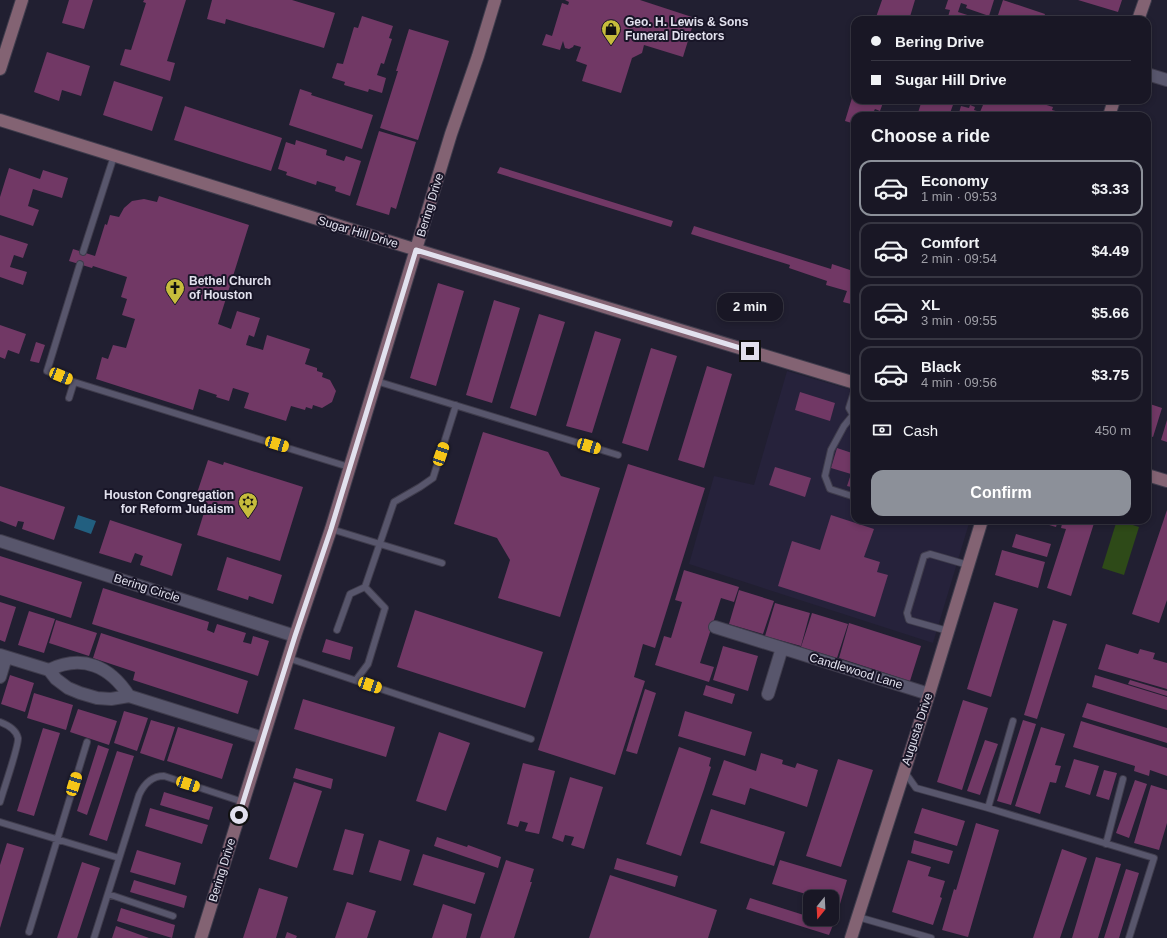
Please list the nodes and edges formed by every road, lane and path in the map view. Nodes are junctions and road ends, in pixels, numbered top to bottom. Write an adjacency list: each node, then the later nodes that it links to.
1 (22, 0): 5 (street)
2 (495, 0): 10 (street, Bering Drive)
3 (1145, 0): 4 (street)
4 (1139, 16)
5 (0, 69)
6 (1151, 75): 7 (street)
7 (1167, 80)
8 (0, 120): 9 (street, Sugar Hill Drive)
9 (114, 156): 10 (street, Sugar Hill Drive); 11 (lane)
10 (416, 250): 13 (street, Bering Drive); 15 (street, Sugar Hill Drive)
11 (83, 252)
12 (80, 264): 14 (lane)
13 (376, 381): 18 (lane); 22 (street, Bering Drive)
14 (74, 382): 16 (lane); 22 (lane)
15 (851, 382)
16 (69, 398)
17 (851, 402): 19 (lane)
18 (456, 405): 21 (lane); 29 (lane)
19 (851, 411)
20 (851, 418): 25 (lane)
21 (618, 455)
22 (349, 467): 27 (street, Bering Drive)
23 (1151, 476): 24 (street)
24 (1167, 481)
25 (851, 496)
26 (981, 524): 31 (street, Augusta Drive)
27 (331, 529): 29 (lane); 36 (street, Bering Drive)
28 (0, 541): 36 (street, Bering Circle)
29 (380, 544): 30 (lane); 32 (lane)
30 (442, 563)
31 (968, 565): 35 (street, Augusta Drive); 35 (lane)
32 (365, 587): 34 (lane); 42 (lane)
33 (715, 627): 37 (street, Candlewood Lane)
34 (336, 630)
35 (948, 631): 44 (street, Augusta Drive)
36 (295, 636): 39 (street, Bering Drive)
37 (782, 648): 43 (street); 44 (street, Candlewood Lane)
38 (3, 656): 40 (street); 41 (street)
39 (288, 658): 42 (lane); 48 (street, Bering Drive)
40 (49, 670): 45 (street); 45 (street)
41 (0, 677)
42 (356, 680): 49 (lane)
43 (768, 694)
44 (929, 694): 51 (street, Augusta Drive)
45 (129, 696): 48 (street)
46 (1013, 721): 55 (lane)
47 (0, 722): 53 (lane)
48 (263, 738): 54 (street, Bering Drive)
49 (531, 739)
50 (87, 742): 57 (lane)
51 (904, 771): 55 (lane); 62 (street, Augusta Drive)
52 (1123, 779): 58 (lane)
53 (0, 802)
54 (243, 802): 59 (lane); 65 (street, Bering Drive)
55 (988, 808): 58 (lane)
56 (0, 822): 57 (lane)
57 (57, 839): 59 (lane); 63 (lane)
58 (1106, 844): 68 (lane)
59 (119, 858): 60 (lane)
60 (108, 894): 61 (lane); 64 (lane)
61 (173, 916)
62 (858, 917): 66 (street, Augusta Drive); 67 (lane)
63 (28, 932)
64 (94, 938)
65 (201, 938)
66 (851, 938)
67 (931, 938)
68 (1129, 938)

